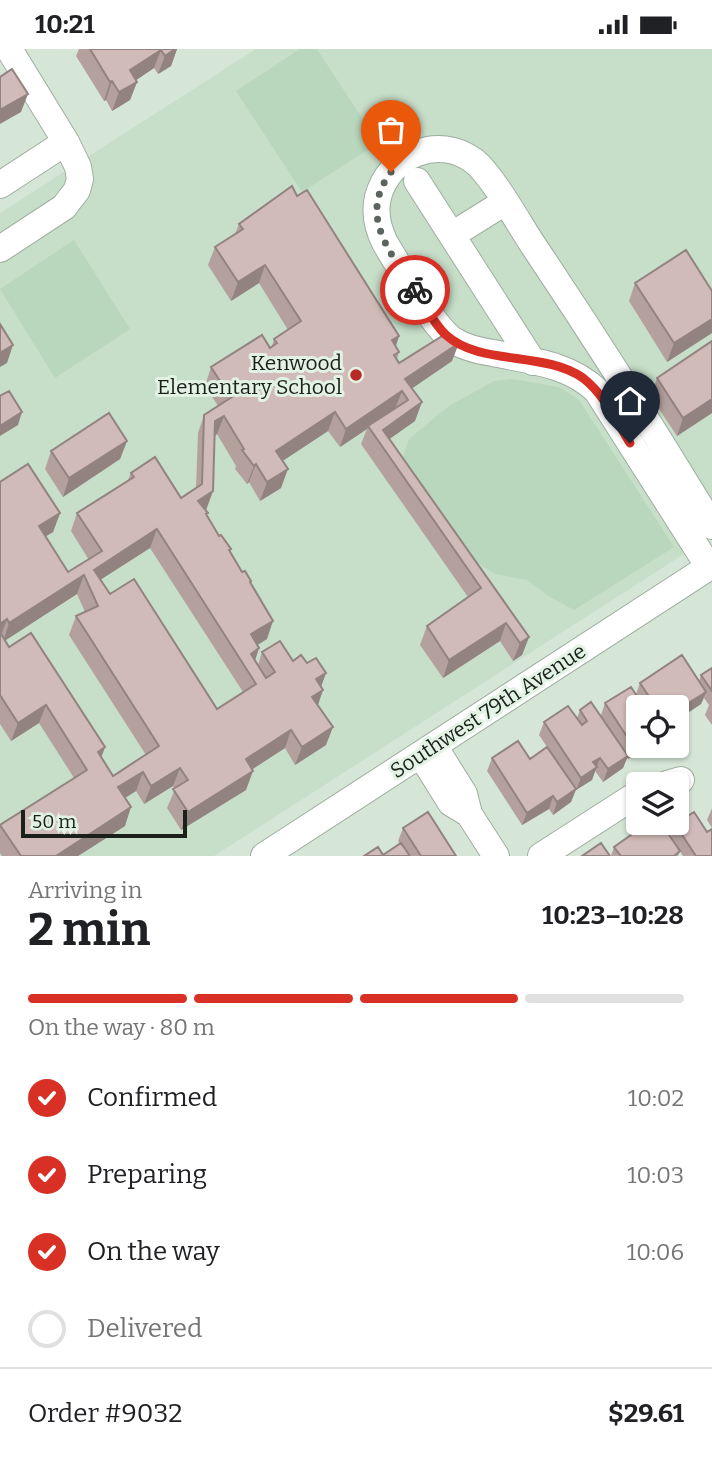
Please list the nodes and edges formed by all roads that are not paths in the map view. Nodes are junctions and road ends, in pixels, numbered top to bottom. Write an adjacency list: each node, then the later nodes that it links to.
1 (9, 49): 2 (street)
2 (66, 142): 4 (street); 7 (street)
3 (417, 181): 6 (street)
4 (0, 185)
5 (505, 202): 6 (street); 8 (street); 9 (street)
6 (452, 235): 8 (street)
7 (0, 249)
8 (533, 362): 10 (street)
9 (712, 526)
10 (710, 566): 11 (street, Southwest 79th Avenue)
11 (428, 750): 13 (street, Southwest 79th Avenue); 14 (street)
12 (626, 801): 15 (street)
13 (264, 856)
14 (496, 856)
15 (541, 856)

